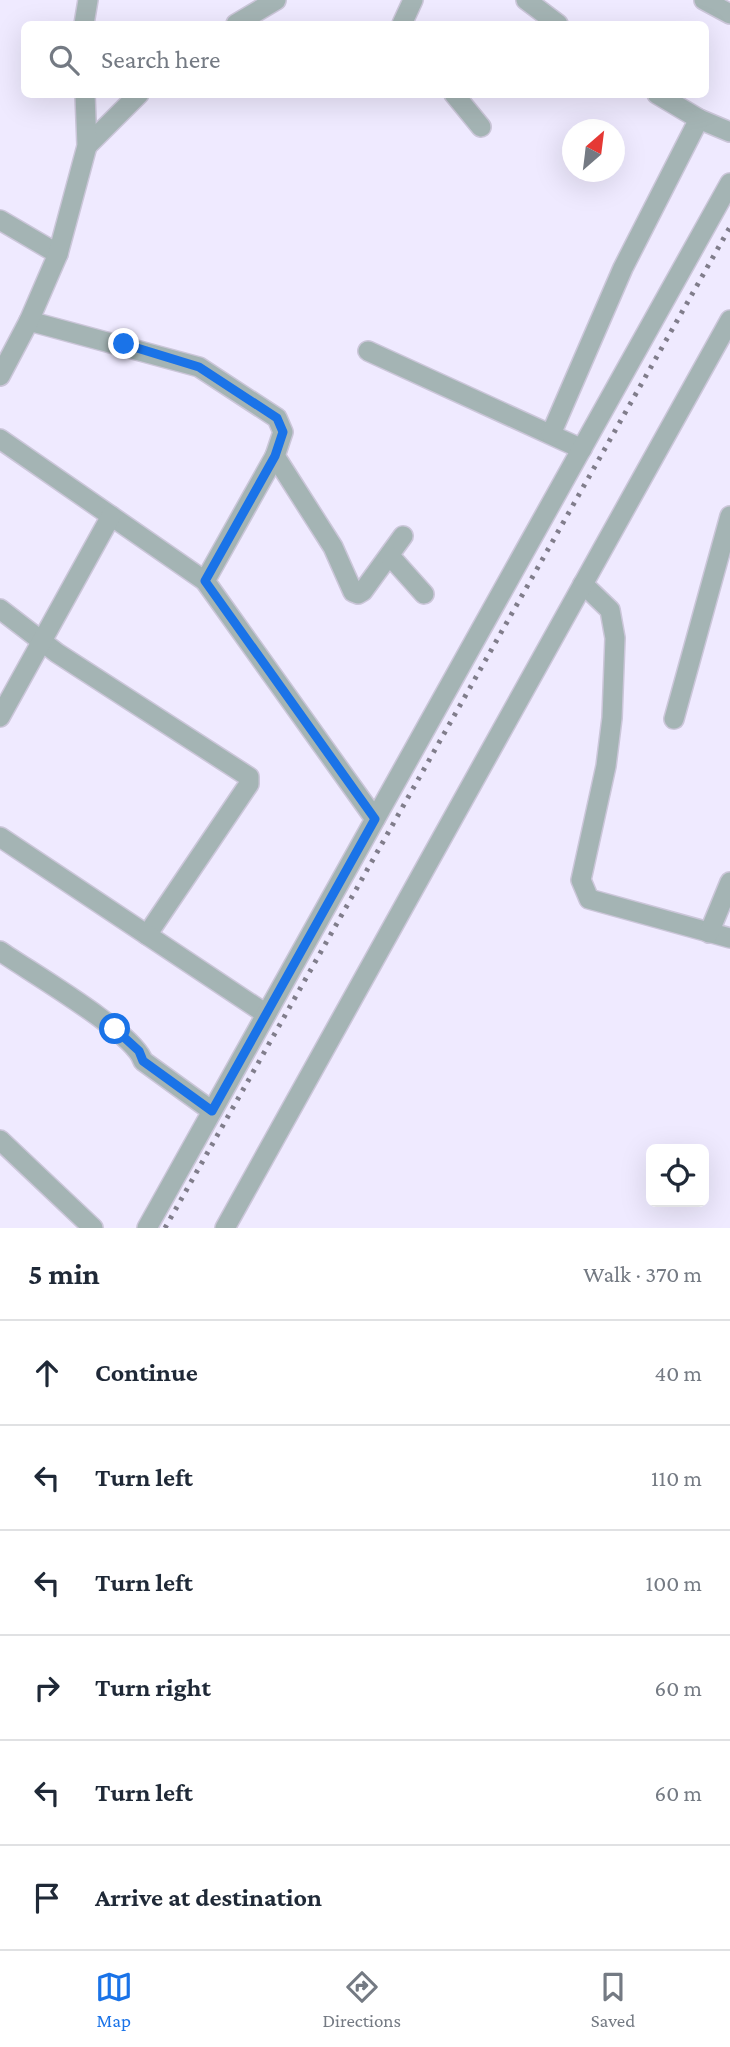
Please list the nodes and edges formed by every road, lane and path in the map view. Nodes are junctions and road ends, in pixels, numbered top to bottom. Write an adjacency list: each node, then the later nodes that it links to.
1 (88, 0): 7 (street)
2 (276, 0): 8 (street)
3 (413, 0): 9 (street)
4 (526, 0): 10 (street)
5 (704, 0): 6 (street)
6 (730, 15)
7 (84, 21)
8 (241, 21)
9 (403, 21)
10 (554, 21)
11 (85, 98): 18 (street)
12 (135, 98): 18 (street)
13 (457, 98): 16 (street)
14 (664, 98): 15 (street)
15 (699, 119): 17 (street); 26 (street)
16 (481, 127)
17 (730, 132)
18 (87, 146): 21 (street)
19 (730, 183): 28 (street)
20 (0, 220): 21 (street)
21 (58, 254): 23 (street)
22 (730, 320): 35 (street)
23 (29, 321): 25 (street); 29 (street)
24 (368, 351): 26 (street)
25 (0, 376)
26 (551, 435): 28 (street)
27 (0, 439): 30 (street)
28 (582, 449): 41 (street)
29 (275, 456): 33 (street); 34 (street)
30 (111, 516): 34 (street); 38 (street)
31 (730, 516): 40 (street)
32 (403, 536): 33 (street)
33 (390, 556): 36 (street)
34 (205, 581): 41 (street)
35 (583, 584): 44 (street); 53 (street)
36 (424, 594)
37 (0, 609): 38 (street)
38 (43, 643): 39 (street); 45 (street)
39 (0, 717)
40 (674, 719)
41 (375, 819): 48 (street)
42 (0, 837): 45 (street)
43 (730, 882): 44 (street)
44 (709, 933): 46 (street)
45 (147, 935): 48 (street)
46 (730, 939)
47 (0, 951): 49 (street)
48 (266, 1014): 49 (street)
49 (212, 1111): 52 (street)
50 (0, 1140): 51 (street)
51 (93, 1228)
52 (146, 1228)
53 (225, 1228)

